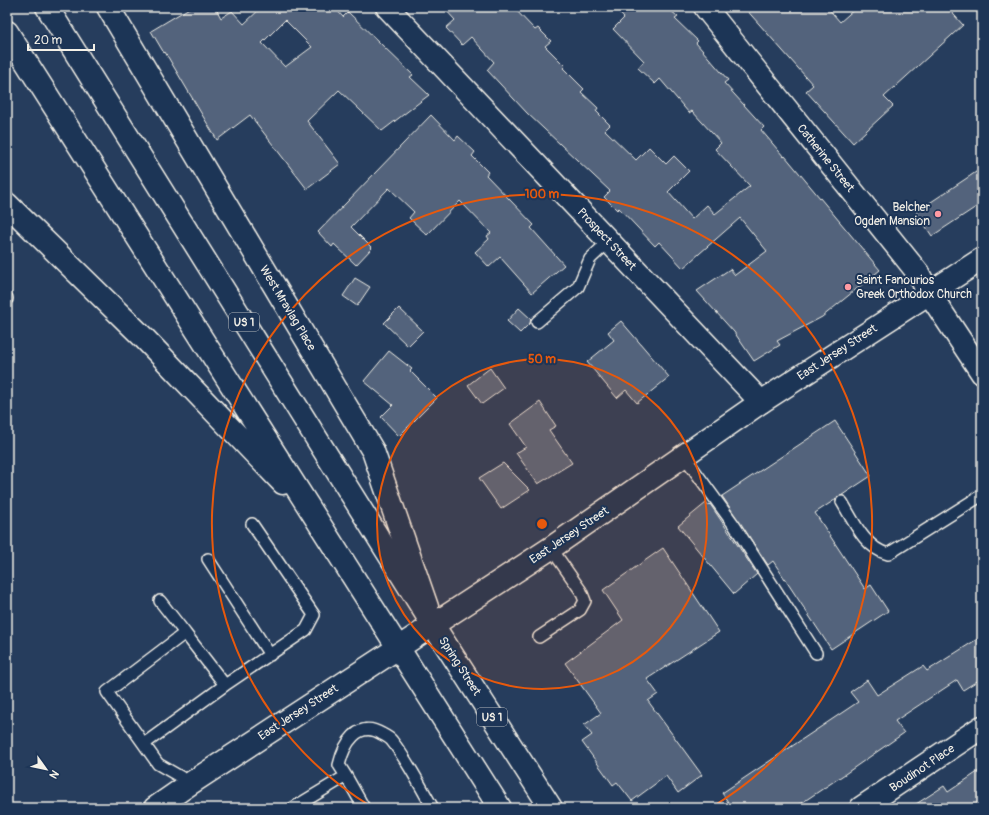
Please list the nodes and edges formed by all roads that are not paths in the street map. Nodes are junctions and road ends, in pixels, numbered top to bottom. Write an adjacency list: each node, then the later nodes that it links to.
1 (108, 7): 21 (main road, West Mravlag Place)
2 (387, 7): 7 (main road, Prospect Street)
3 (705, 7): 9 (main road, Catherine Street)
4 (50, 13): 21 (main road, US 1)
5 (11, 37): 16 (main road)
6 (7, 204): 16 (main road)
7 (609, 241): 10 (lane); 12 (main road, Prospect Street)
8 (982, 259): 9 (main road, East Jersey Street)
9 (929, 292): 11 (main road, Catherine Street); 12 (main road, East Jersey Street)
10 (537, 322)
11 (982, 373)
12 (761, 402): 13 (main road, East Jersey Street)
13 (684, 456): 18 (main road, East Jersey Street); 25 (lane)
14 (982, 495): 15 (lane)
15 (842, 502)
16 (317, 519): 24 (main road)
17 (252, 524): 26 (lane)
18 (551, 548): 21 (main road, East Jersey Street); 23 (lane)
19 (208, 559): 26 (lane)
20 (160, 601): 22 (lane)
21 (433, 625): 24 (main road, East Jersey Street); 37 (main road, Spring Street / US 1)
22 (185, 633): 27 (lane); 29 (lane)
23 (539, 637)
24 (399, 647): 31 (main road, East Jersey Street); 36 (main road)
25 (816, 653)
26 (270, 654): 27 (lane)
27 (225, 686): 29 (lane)
28 (982, 727): 38 (main road, Boudinot Place)
29 (144, 744): 31 (lane)
30 (346, 776): 33 (lane); 34 (lane); 35 (lane)
31 (191, 783): 32 (main road, East Jersey Street)
32 (155, 808)
33 (293, 808)
34 (364, 808)
35 (433, 808)
36 (500, 808)
37 (551, 808)
38 (861, 808)

